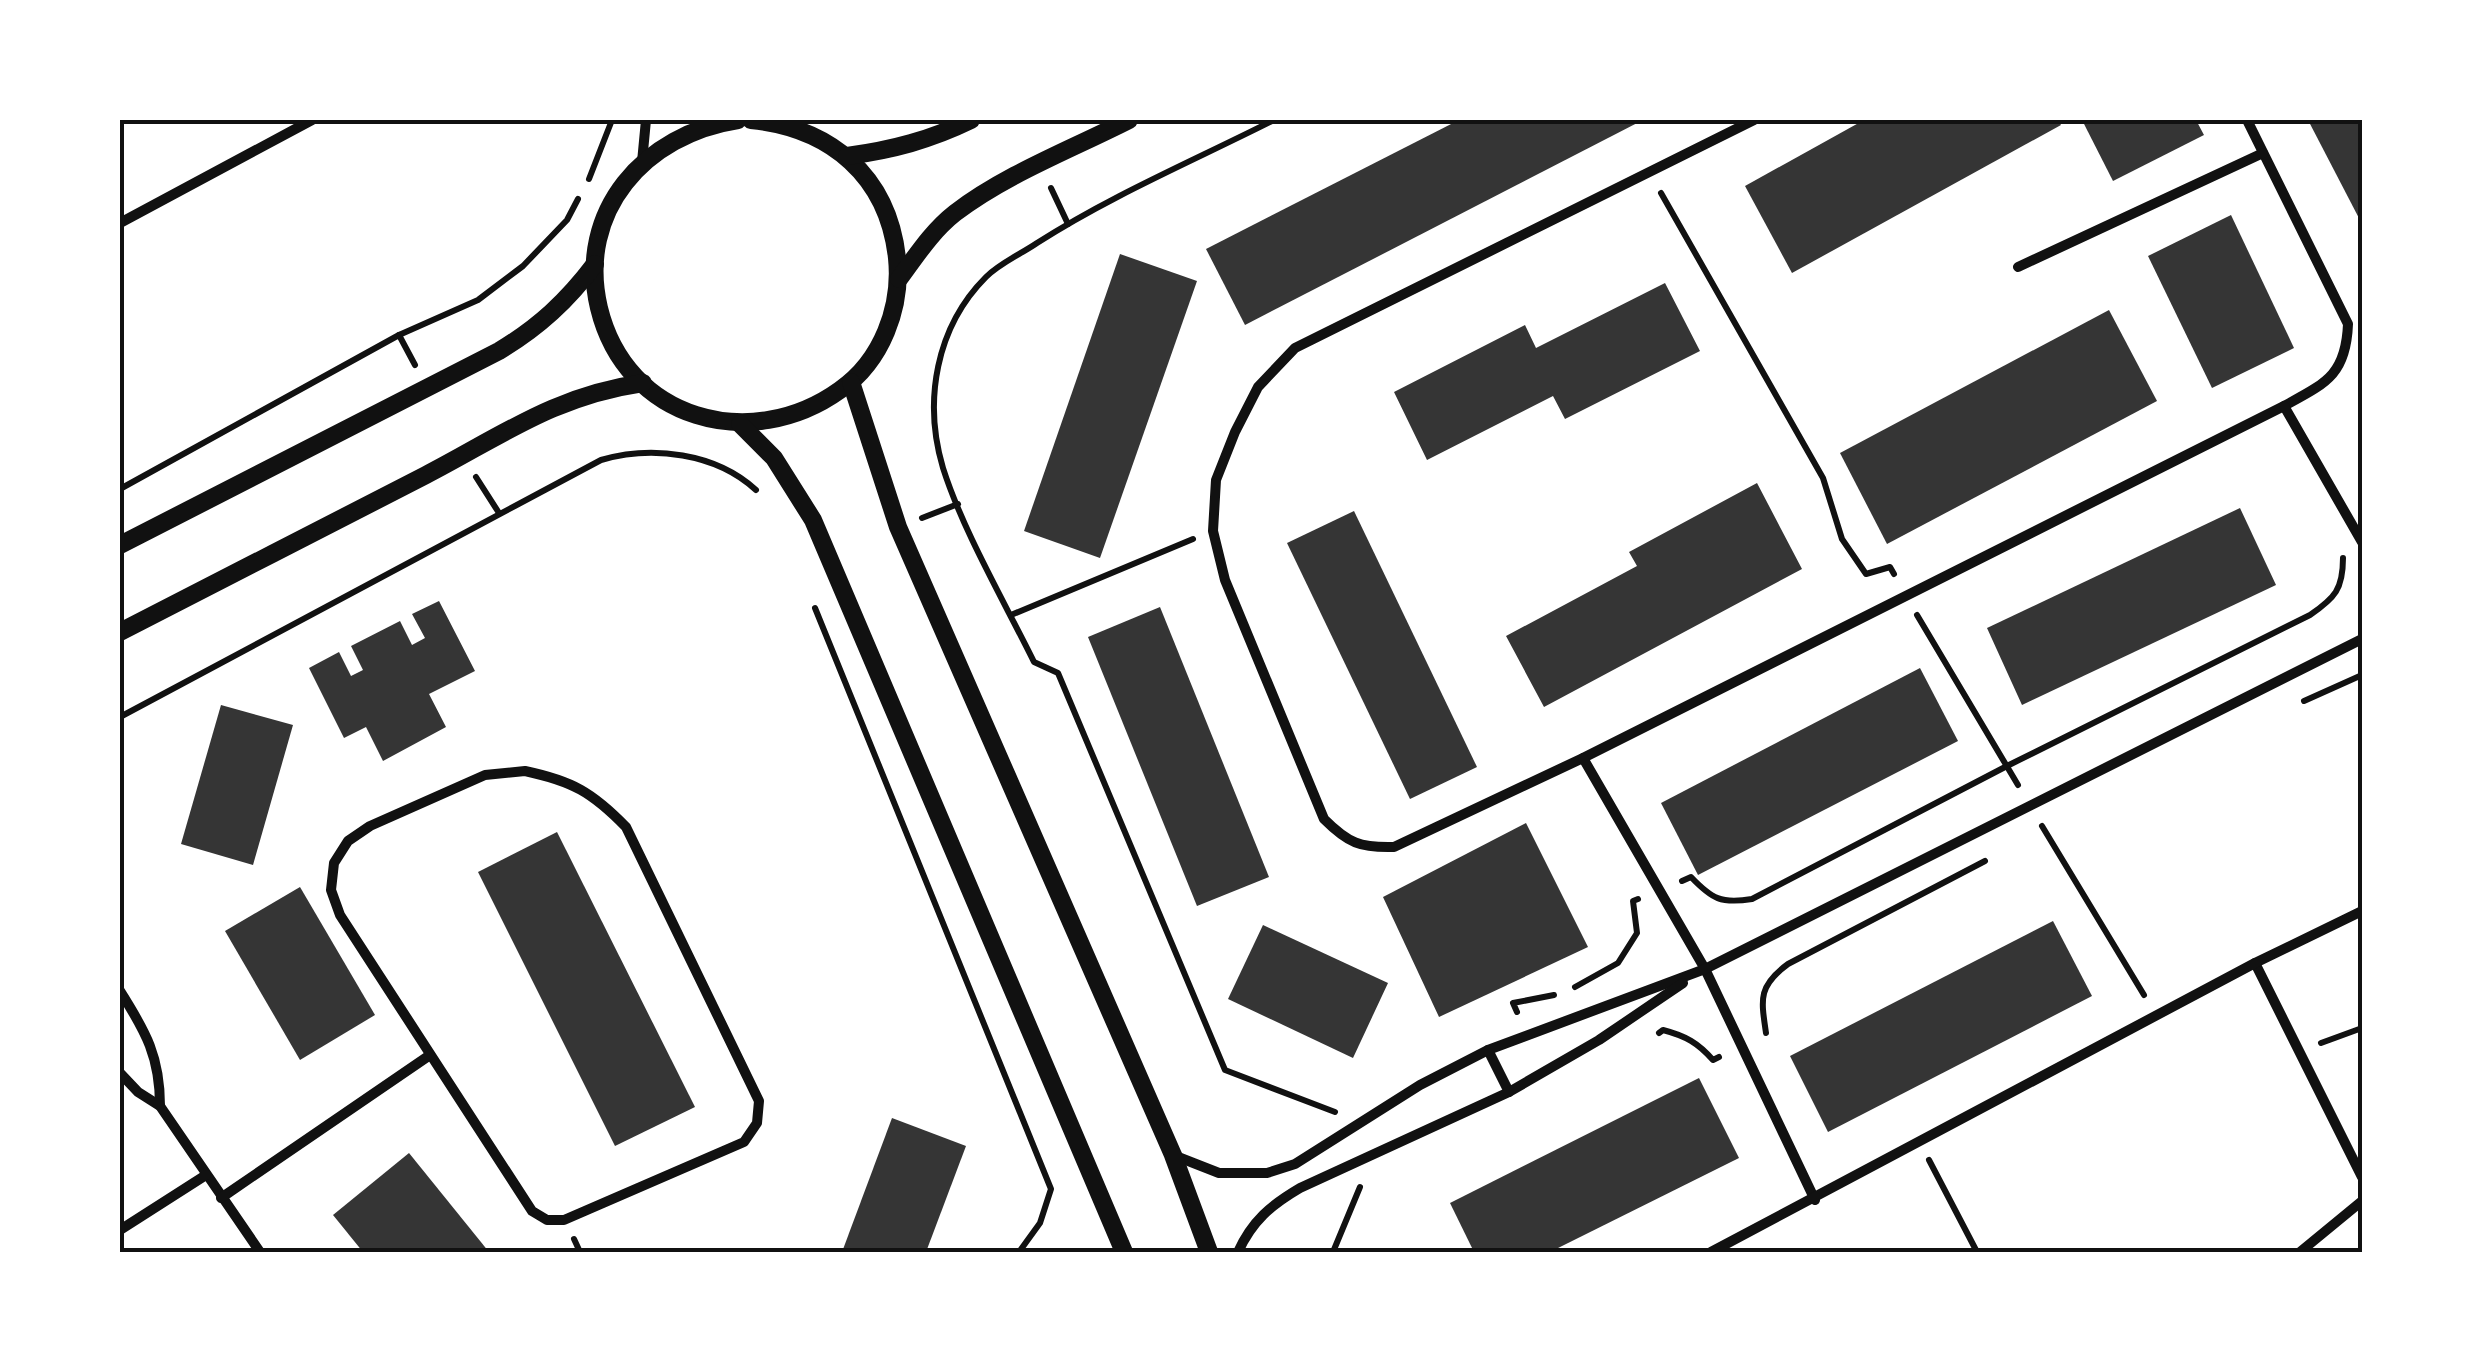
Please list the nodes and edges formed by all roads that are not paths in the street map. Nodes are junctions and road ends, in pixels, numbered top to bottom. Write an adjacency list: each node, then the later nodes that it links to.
1 (312, 120): 13 (street)
2 (646, 120): 12 (street)
3 (738, 120): 12 (street)
4 (752, 120): 9 (street)
5 (971, 120): 11 (street)
6 (1129, 120): 16 (street)
7 (1754, 120): 25 (street)
8 (2246, 120): 10 (street)
9 (778, 122): 11 (street)
10 (2263, 153): 15 (street); 19 (street)
11 (846, 156): 16 (street)
12 (642, 162): 14 (street)
13 (120, 224)
14 (595, 264): 18 (street); 22 (street)
15 (2018, 267)
16 (899, 279): 17 (street)
17 (851, 382): 20 (street); 36 (street)
18 (643, 383): 20 (street); 23 (street)
19 (2284, 406): 21 (street); 25 (street)
20 (740, 424): 44 (street)
21 (2360, 538)
22 (120, 545)
23 (120, 632)
24 (2362, 639): 28 (street)
25 (1583, 758): 28 (street)
26 (2362, 911): 27 (street)
27 (2255, 963): 38 (street); 40 (street)
28 (1704, 969): 31 (street); 34 (street); 40 (street)
29 (120, 991): 30 (street)
30 (124, 1005): 35 (street)
31 (1488, 1050): 34 (street); 36 (street)
32 (430, 1055): 32 (street); 39 (street)
33 (120, 1073): 35 (street)
34 (1508, 1092): 46 (street)
35 (160, 1106): 37 (street)
36 (1173, 1154): 45 (street)
37 (206, 1175): 39 (street); 42 (street)
38 (2362, 1177)
39 (221, 1198): 43 (street)
40 (1815, 1200): 47 (street)
41 (2362, 1201): 48 (street)
42 (120, 1230)
43 (260, 1252)
44 (1124, 1252)
45 (1210, 1252)
46 (1238, 1252)
47 (1711, 1252)
48 (2300, 1252)

